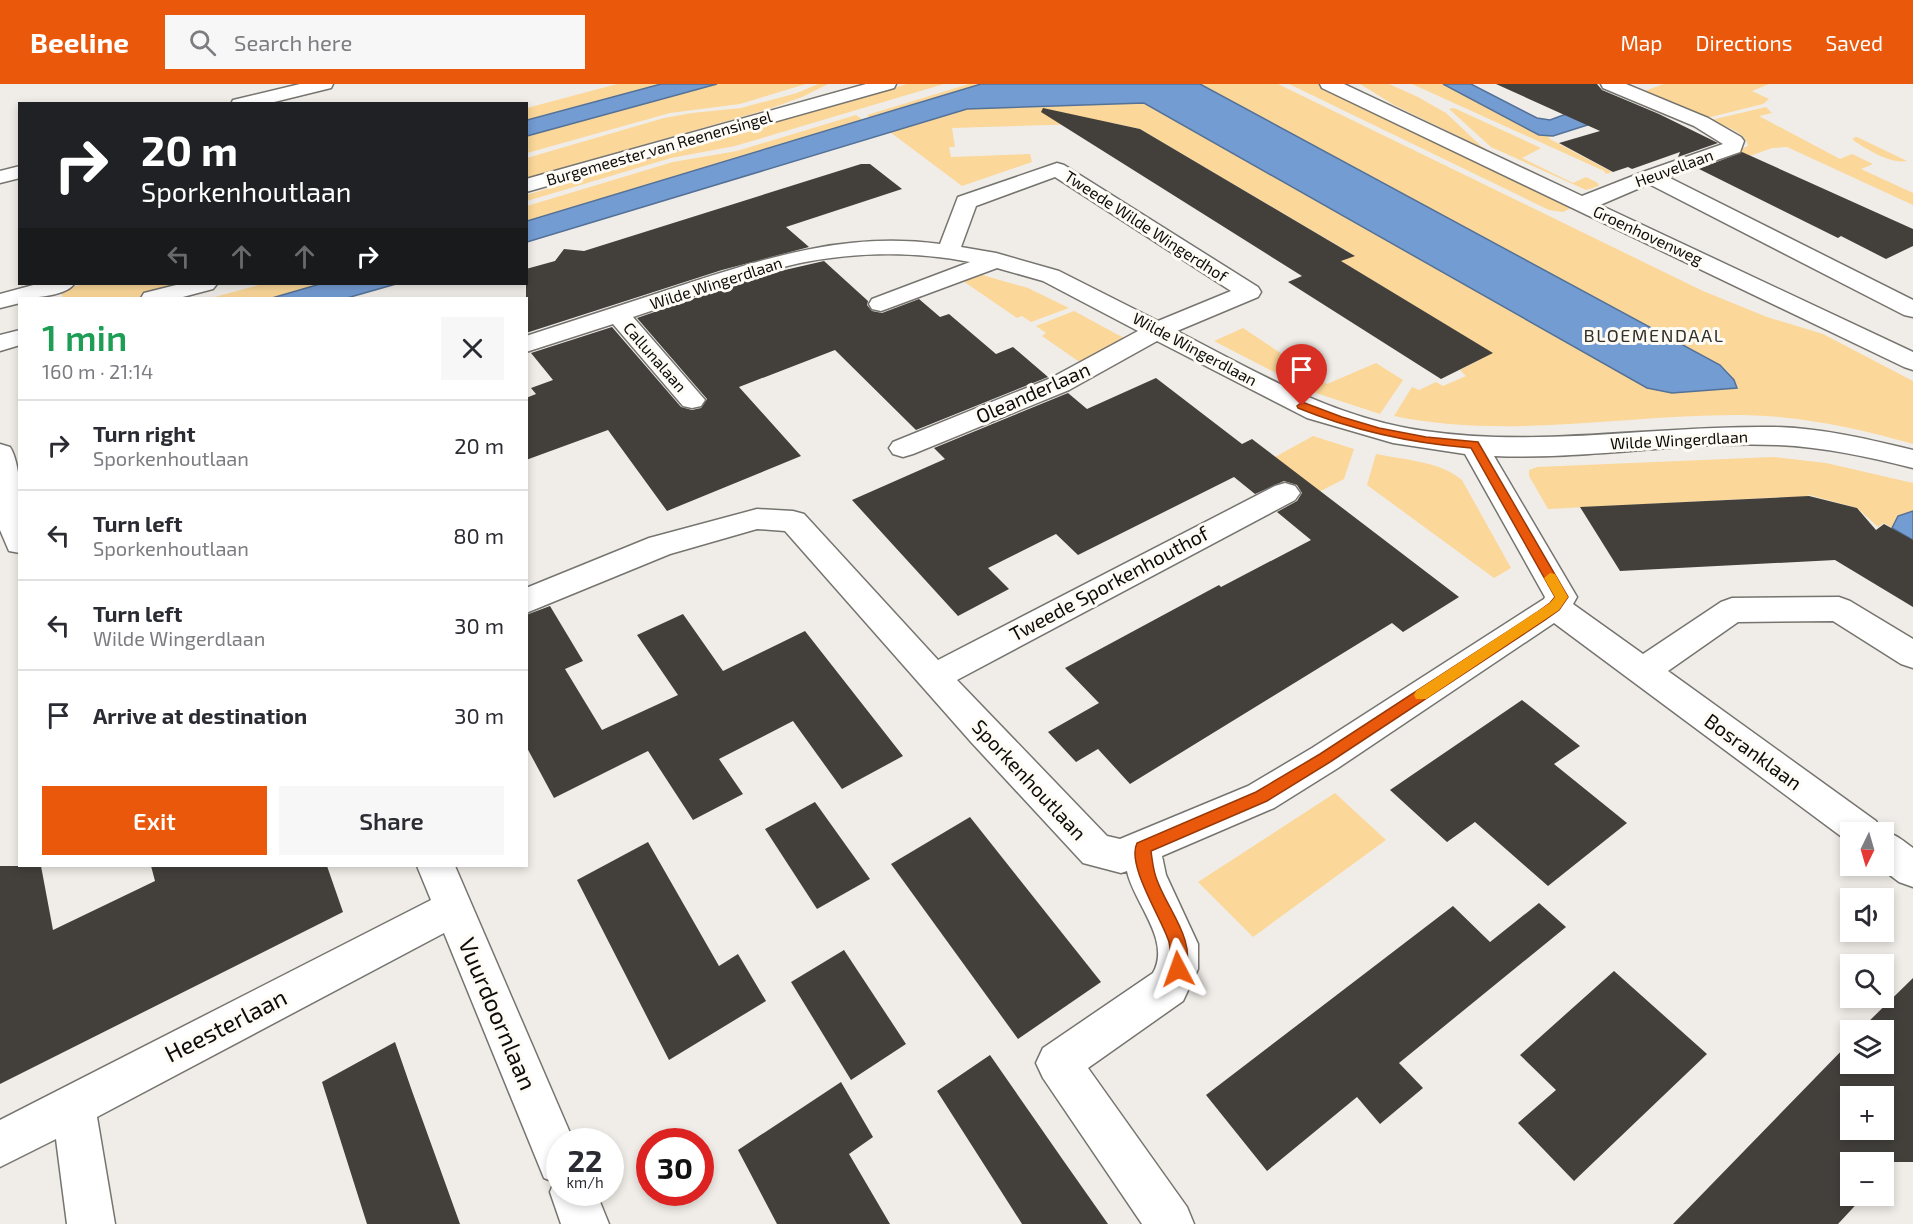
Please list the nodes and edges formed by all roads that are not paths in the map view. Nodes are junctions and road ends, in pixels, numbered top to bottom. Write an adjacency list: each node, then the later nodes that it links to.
1 (324, 84): 7 (street)
2 (837, 84): 9 (street, Burgemeester van Reenensingel)
3 (887, 84): 9 (street, Burgemeester van Reenensingel)
4 (1329, 84): 8 (street, Groenhovenweg)
5 (1348, 84): 8 (street, Groenhovenweg)
6 (1610, 84): 11 (street, Heuvellaan)
7 (248, 102)
8 (1383, 108): 14 (street, Groenhovenweg)
9 (791, 110): 13 (street, Burgemeester van Reenensingel)
10 (18, 172): 12 (street)
11 (1650, 176): 14 (street, Heuvellaan); 22 (street)
12 (0, 177)
13 (528, 185)
14 (1583, 204): 28 (street, Groenhovenweg)
15 (948, 252): 16 (street, Wilde Wingerdlaan); 23 (street, Wilde Wingerdlaan); 24 (street, Tweede Wilde Wingerdhof)
16 (996, 260): 21 (street); 24 (street, Wilde Wingerdlaan)
17 (58, 285): 20 (street)
18 (200, 285): 19 (street)
19 (157, 297)
20 (0, 301)
21 (881, 304)
22 (1913, 310)
23 (617, 314): 27 (street, Wilde Wingerdlaan); 29 (street, Callunalaan)
24 (1159, 330): 30 (street, Wilde Wingerdlaan); 31 (street, Oleanderlaan)
25 (18, 338): 26 (street)
26 (0, 343)
27 (528, 344)
28 (1913, 362)
29 (692, 400)
30 (1474, 445): 33 (street, Wilde Wingerdlaan); 38 (street)
31 (903, 448)
32 (0, 453): 35 (street)
33 (1913, 459)
34 (1285, 493): 41 (street, Tweede Sporkenhouthof)
35 (9, 511): 36 (street)
36 (18, 537)
37 (528, 600): 41 (street, Sporkenhoutlaan)
38 (1555, 607): 40 (street, Bosranklaan); 43 (street, Sporkenhoutlaan)
39 (1913, 655): 40 (street)
40 (1643, 671): 42 (street, Bosranklaan)
41 (934, 676): 43 (street, Sporkenhoutlaan)
42 (1849, 822)
43 (1142, 848): 54 (street)
44 (1894, 856): 46 (street)
45 (436, 867): 47 (street, Vuurdoornlaan)
46 (1913, 870)
47 (453, 908): 48 (street, Heesterlaan); 49 (street, Vuurdoornlaan)
48 (73, 1105): 50 (street, Heesterlaan); 52 (street)
49 (546, 1129)
50 (0, 1144)
51 (578, 1206): 53 (street)
52 (91, 1224)
53 (585, 1224)
54 (1170, 1224)

